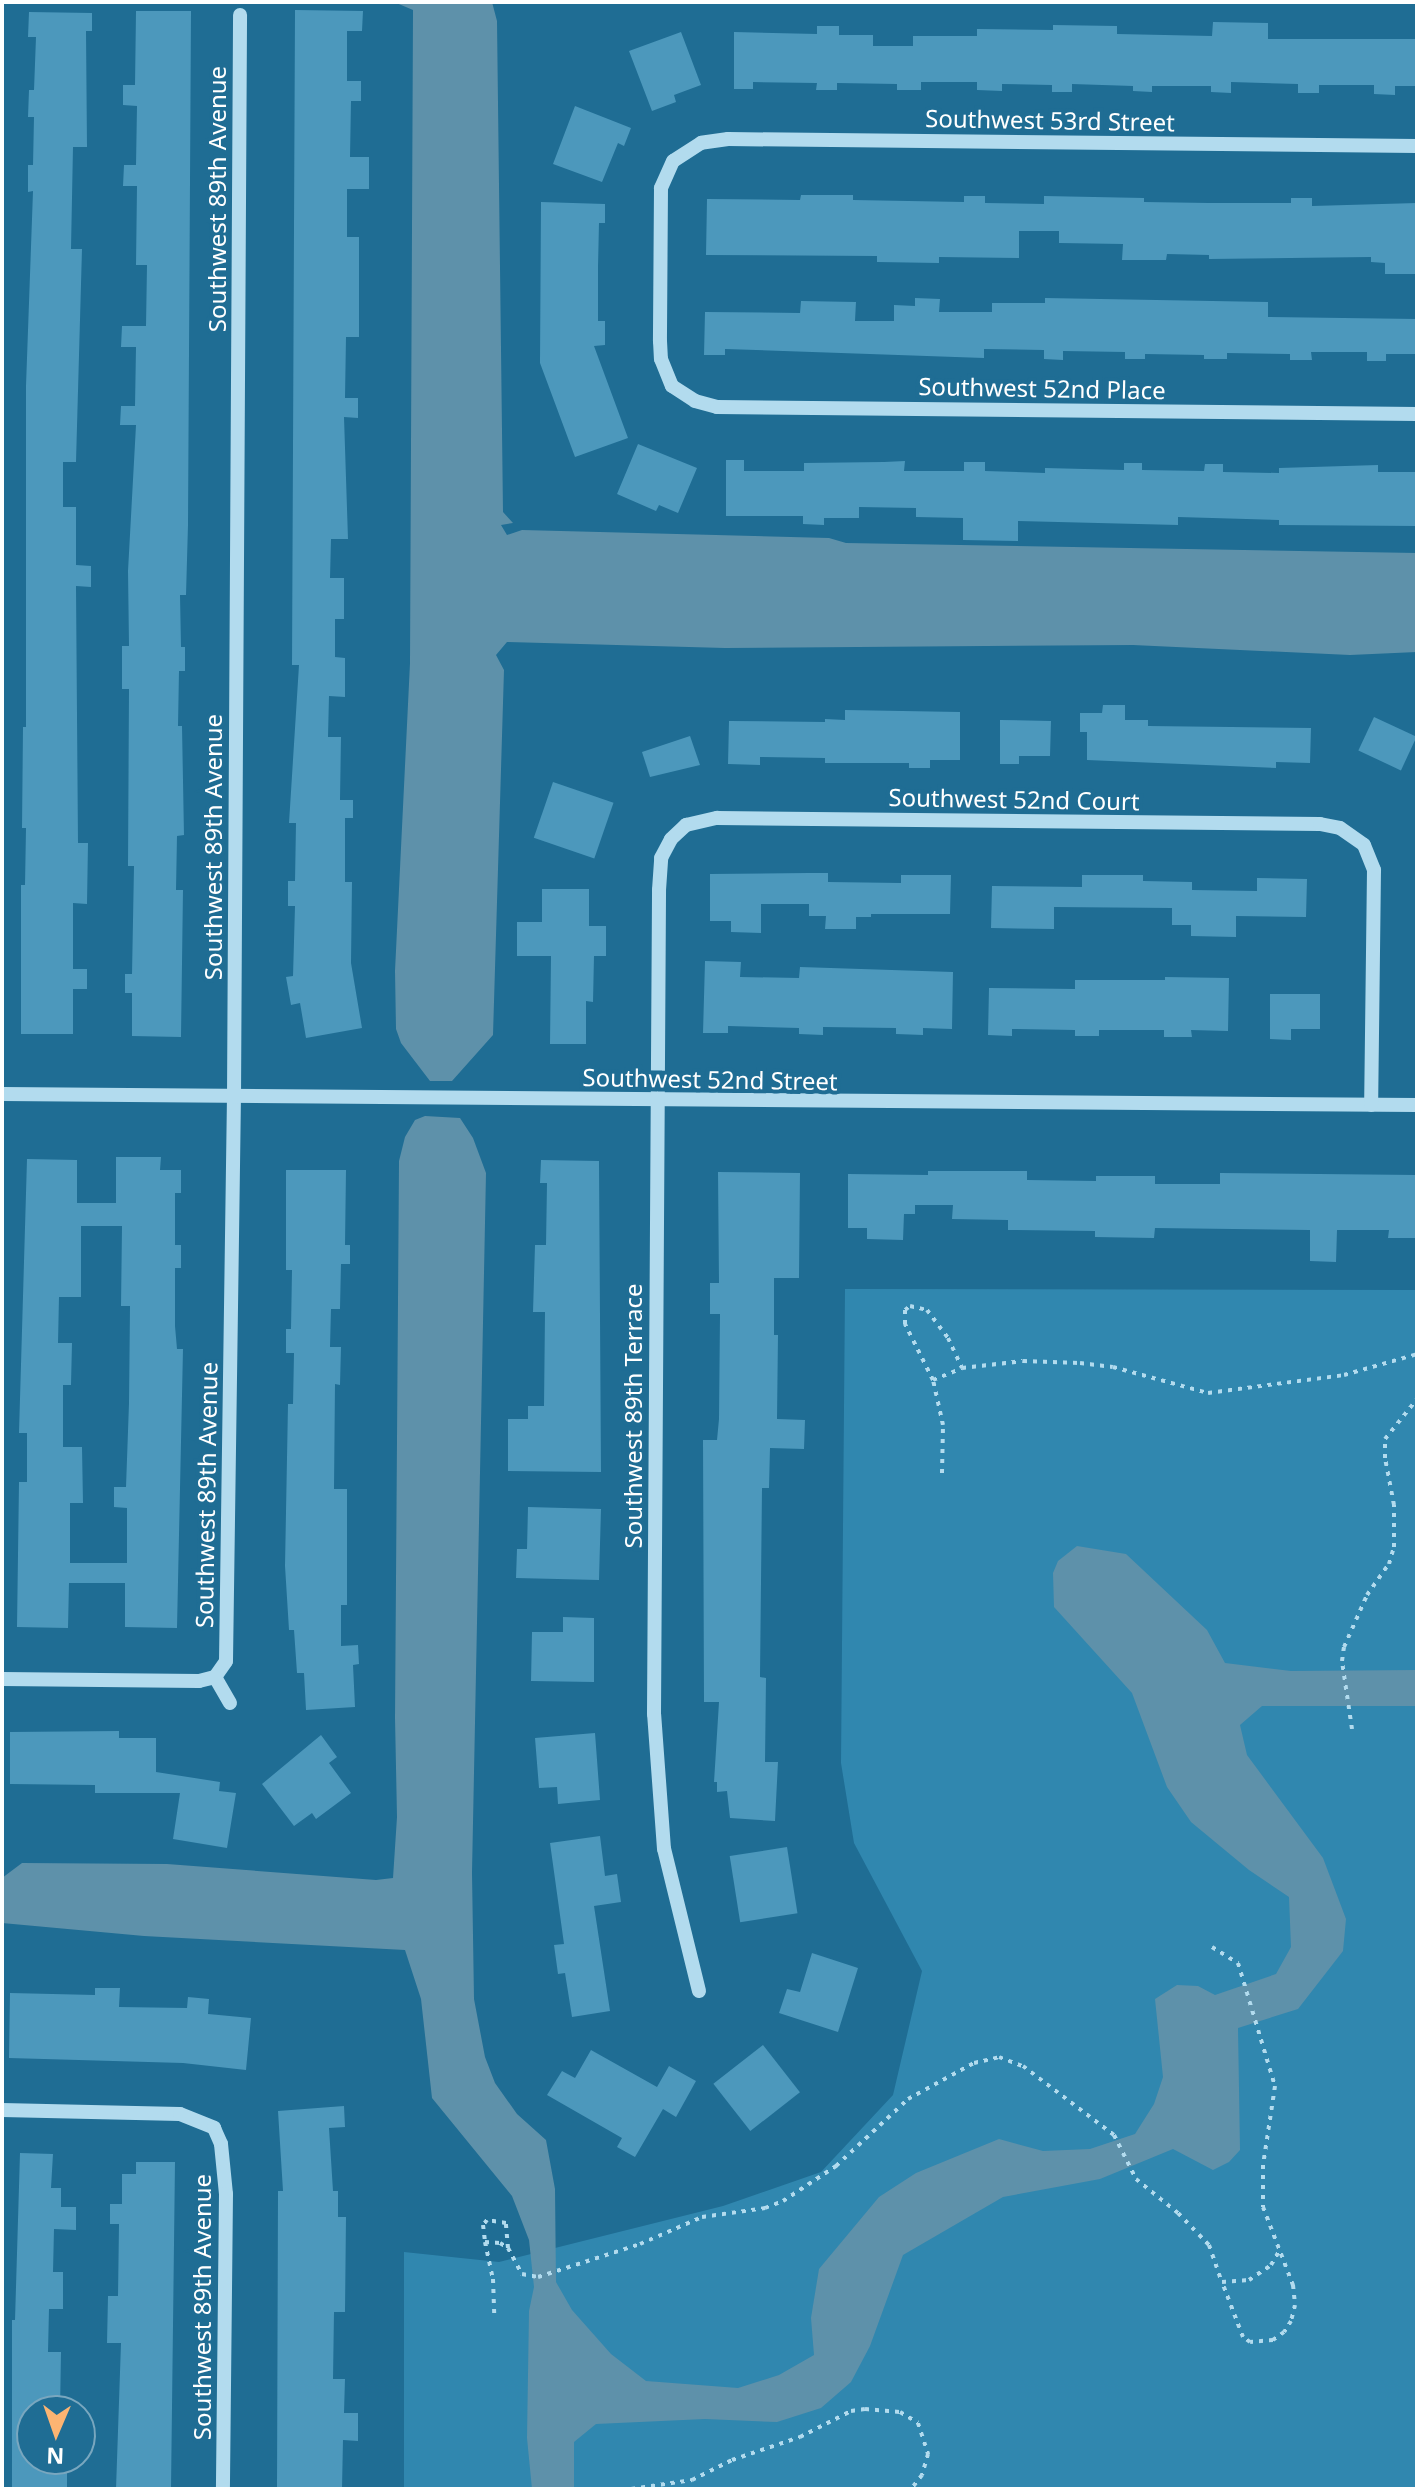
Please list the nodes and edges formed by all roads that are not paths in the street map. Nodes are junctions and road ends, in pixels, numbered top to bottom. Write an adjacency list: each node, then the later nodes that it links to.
1 (240, 15): 7 (street, Southwest 89th Avenue)
2 (1417, 146): 3 (street, Southwest 53rd Street)
3 (672, 386): 4 (street, Southwest 52nd Place)
4 (1417, 414)
5 (671, 839): 8 (street, Southwest 89th Terrace); 9 (street, Southwest 52nd Court)
6 (2, 1094): 7 (street, Southwest 52nd Street)
7 (234, 1097): 8 (street, Southwest 52nd Street); 11 (street, Southwest 89th Avenue)
8 (655, 1101): 9 (street, Southwest 52nd Street); 14 (street, Southwest 89th Terrace)
9 (1371, 1105): 10 (street, Southwest 52nd Street)
10 (1417, 1105)
11 (215, 1677): 12 (street); 13 (street)
12 (2, 1679)
13 (230, 1703)
14 (699, 1991)
15 (2, 2110): 16 (street, Southwest 89th Avenue)
16 (223, 2489)

